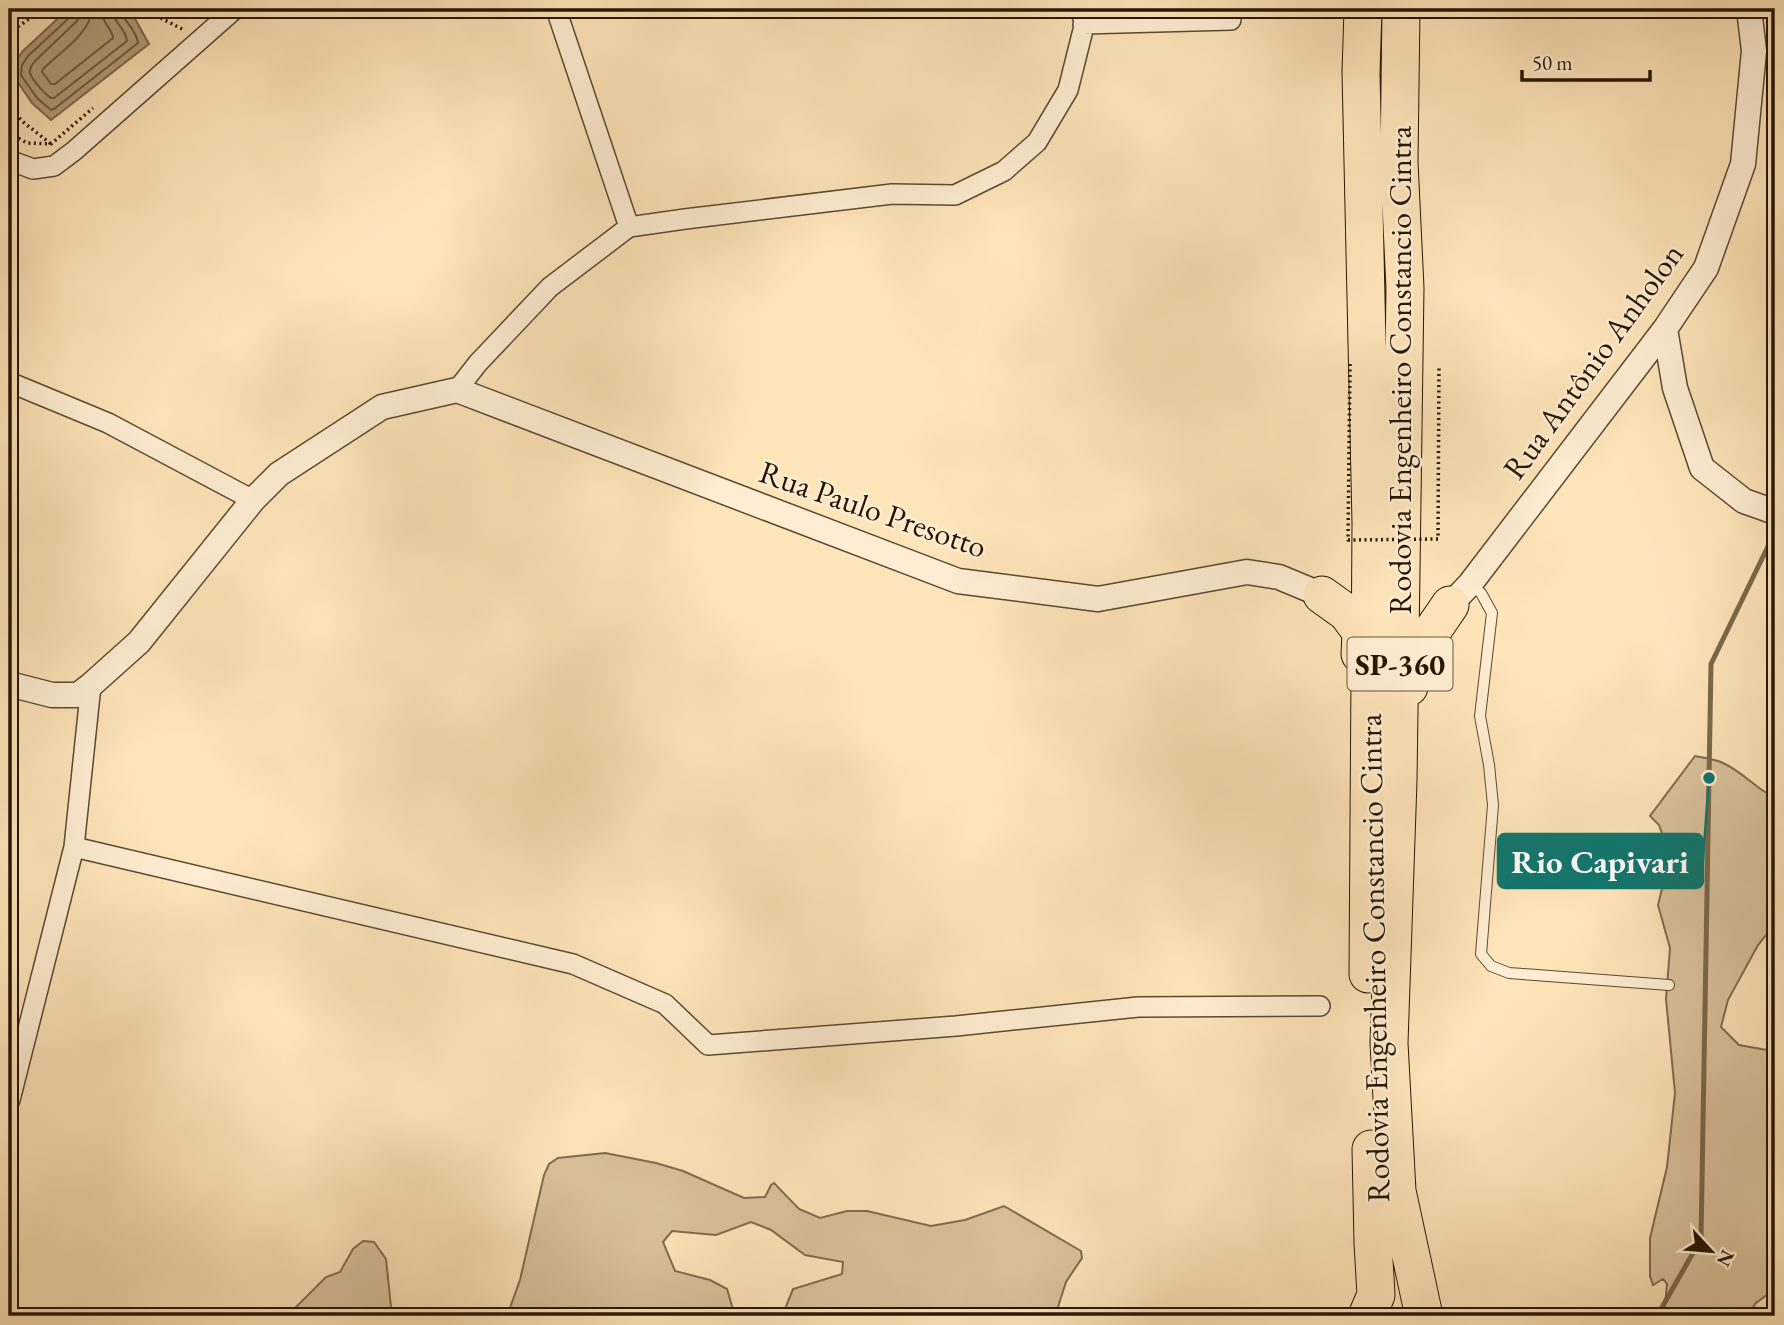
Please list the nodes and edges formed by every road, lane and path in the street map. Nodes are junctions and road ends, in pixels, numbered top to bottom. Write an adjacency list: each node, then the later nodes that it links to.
1 (43, 9): 11 (path)
2 (147, 9): 10 (path)
3 (235, 9): 16 (street)
4 (556, 9): 17 (street)
5 (1363, 9): 25 (highway, Rodovia Engenheiro Constancio Cintra / SP-360)
6 (1401, 9): 25 (highway, Rodovia Engenheiro Constancio Cintra / SP-360)
7 (1749, 9): 18 (street, Rua Antônio Anholon)
8 (1081, 16): 9 (street); 17 (street)
9 (1231, 20)
10 (192, 23)
11 (9, 33)
12 (102, 100): 15 (path)
13 (9, 105): 15 (path)
14 (9, 133): 15 (path)
15 (51, 144)
16 (9, 160)
17 (629, 227): 22 (street)
18 (1665, 329): 24 (street); 27 (street, Rua Antônio Anholon)
19 (1350, 365): 20 (path, bridge)
20 (1439, 365)
21 (9, 382): 23 (street)
22 (457, 390): 23 (street); 26 (street, Rua Paulo Presotto)
23 (253, 500): 29 (street)
24 (1775, 512)
25 (1386, 523): 26 (highway); 27 (highway); 30 (highway, Rodovia Engenheiro Constancio Cintra / SP-360); 31 (highway, Rodovia Engenheiro Constancio Cintra / SP-360)
26 (1322, 595): 30 (highway)
27 (1460, 595): 31 (highway); 33 (lane)
28 (9, 684): 29 (street)
29 (91, 685): 32 (street)
30 (1370, 753): 36 (highway, Rodovia Engenheiro Constancio Cintra / SP-360)
31 (1398, 781): 39 (highway, Rodovia Engenheiro Constancio Cintra / SP-360)
32 (74, 847): 34 (street); 35 (street)
33 (1669, 985)
34 (1320, 1006)
35 (9, 1101)
36 (1371, 1149): 37 (highway); 38 (highway, Rodovia Engenheiro Constancio Cintra / SP-360)
37 (1367, 1316)
38 (1401, 1316)
39 (1424, 1316)

